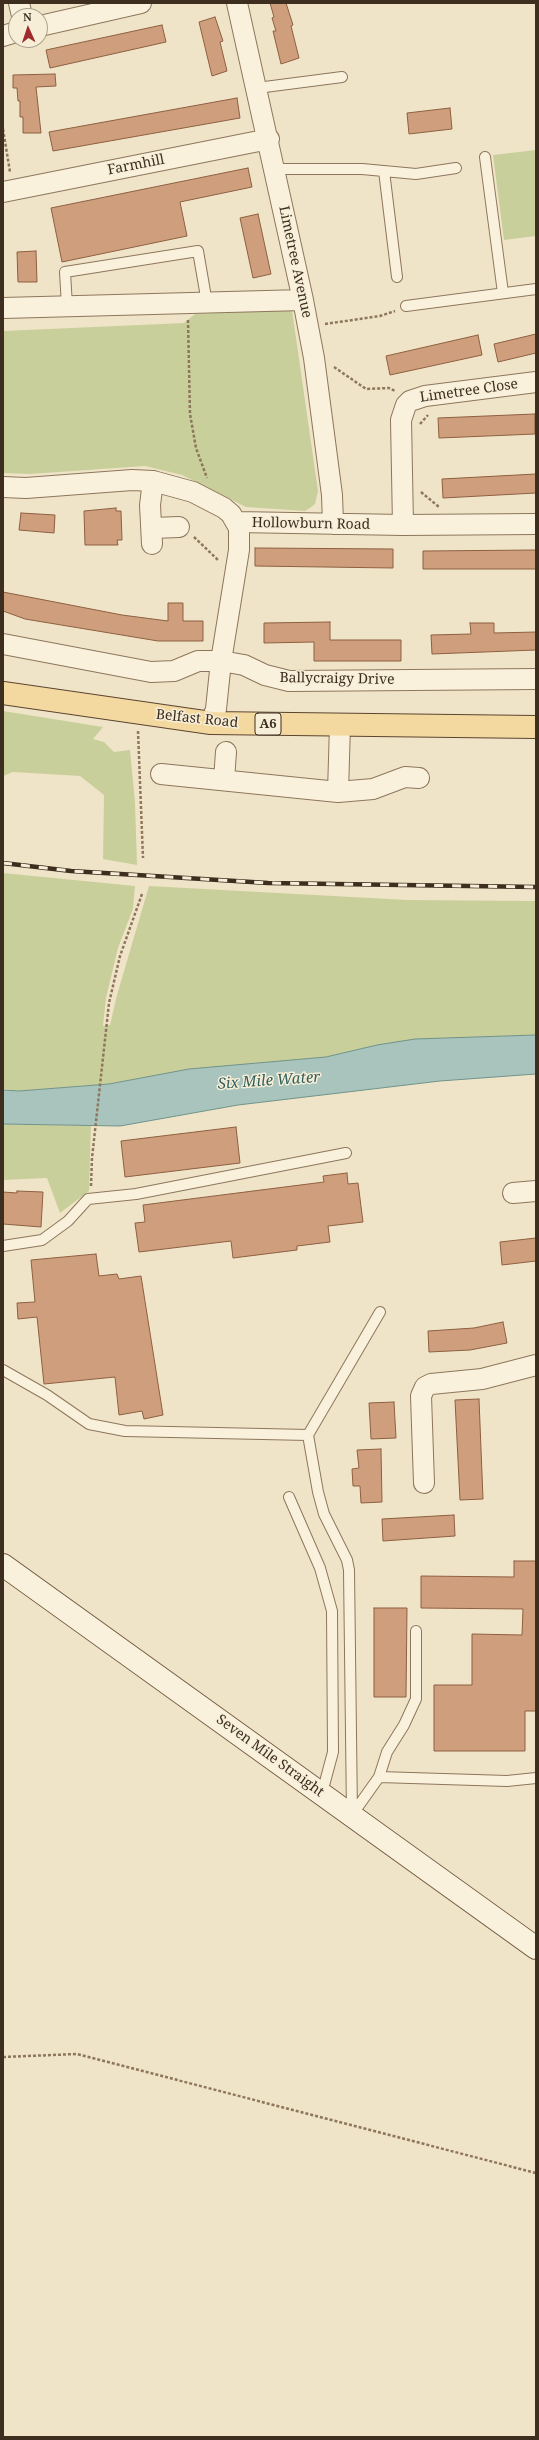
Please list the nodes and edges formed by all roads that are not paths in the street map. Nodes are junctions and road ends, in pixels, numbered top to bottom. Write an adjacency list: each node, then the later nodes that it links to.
1 (141, 3): 3 (street)
2 (237, 3): 5 (street, Limetree Avenue)
3 (48, 24)
4 (342, 77): 5 (lane)
5 (257, 88): 6 (street, Limetree Avenue)
6 (269, 138): 9 (street, Limetree Avenue); 11 (street, Farmhill)
7 (485, 157): 14 (lane)
8 (456, 168): 10 (lane)
9 (275, 169): 10 (lane); 15 (street, Limetree Avenue)
10 (384, 171): 12 (lane)
11 (8, 190)
12 (397, 276)
13 (536, 289): 14 (lane)
14 (503, 293): 18 (lane)
15 (303, 300): 16 (street); 24 (street, Limetree Avenue)
16 (197, 303): 17 (street); 17 (lane)
17 (67, 306): 19 (street)
18 (406, 306)
19 (3, 308)
20 (536, 382): 26 (street, Limetree Close)
21 (153, 481): 22 (street, Hollowburn Road); 23 (street, Hollowburn Road); 27 (street)
22 (3, 487)
23 (237, 522): 24 (street, Hollowburn Road); 29 (street)
24 (333, 524): 26 (street, Hollowburn Road)
25 (536, 524): 26 (street, Hollowburn Road)
26 (403, 525)
27 (179, 527)
28 (3, 644): 29 (street, Ballycraigy Drive)
29 (221, 661): 30 (street, Ballycraigy Drive); 32 (street)
30 (536, 679)
31 (3, 693): 32 (main road, Belfast Road / A6)
32 (211, 723): 33 (main road, Belfast Road / A6)
33 (340, 725): 34 (main road, Belfast Road / A6); 39 (street)
34 (536, 727)
35 (226, 752): 38 (street)
36 (161, 774): 38 (street)
37 (419, 778): 39 (street)
38 (224, 780): 39 (street)
39 (338, 792)
40 (346, 1153): 43 (lane)
41 (536, 1191): 42 (street)
42 (513, 1193)
43 (3, 1246)
44 (380, 1312): 47 (lane)
45 (536, 1365): 48 (street)
46 (3, 1370): 47 (lane)
47 (308, 1435): 55 (lane)
48 (424, 1483)
49 (289, 1497): 54 (lane)
50 (3, 1565): 54 (main road, Seven Mile Straight)
51 (416, 1631): 52 (lane)
52 (379, 1777): 53 (lane); 55 (lane)
53 (536, 1778)
54 (322, 1793): 55 (main road, Seven Mile Straight)
55 (352, 1815): 56 (main road, Seven Mile Straight)
56 (536, 1948)

